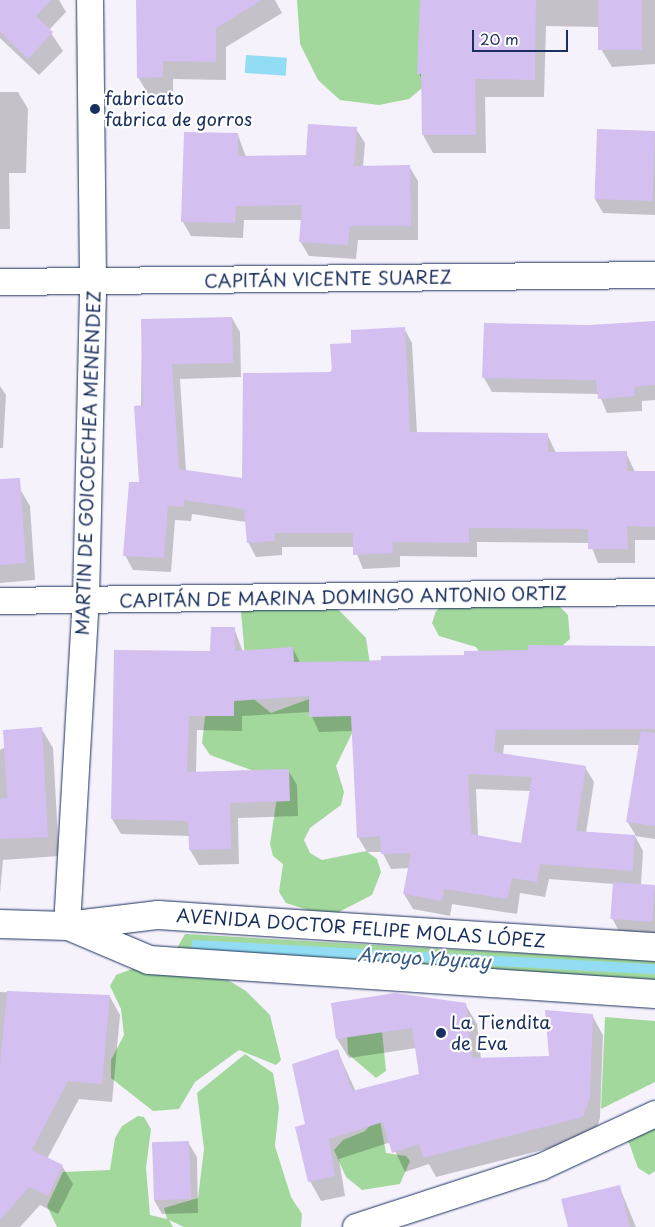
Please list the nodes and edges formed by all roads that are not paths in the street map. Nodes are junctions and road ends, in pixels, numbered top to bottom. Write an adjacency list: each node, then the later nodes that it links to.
1 (90, 0): 4 (street, MARTIN DE GOICOECHEA MENENDEZ)
2 (655, 275): 4 (street, CAPITÁN VICENTE SUAREZ)
3 (0, 282): 4 (street, CAPITÁN VICENTE SUAREZ)
4 (93, 282): 6 (street, MARTIN DE GOICOECHEA MENENDEZ)
5 (655, 592): 6 (street, CAPITÁN DE MARINA DOMINGO ANTONIO ORTIZ)
6 (86, 600): 7 (street, CAPITÁN DE MARINA DOMINGO ANTONIO ORTIZ); 9 (street, MARTIN DE GOICOECHEA MENENDEZ)
7 (0, 601)
8 (0, 924): 9 (main road, AVENIDA DOCTOR FELIPE MOLAS LÓPEZ)
9 (67, 926): 10 (main road, AVENIDA DOCTOR FELIPE MOLAS LÓPEZ); 11 (main road, AVENIDA DOCTOR FELIPE MOLAS LÓPEZ)
10 (655, 946)
11 (655, 994)
12 (655, 1114): 13 (street)
13 (356, 1227)

